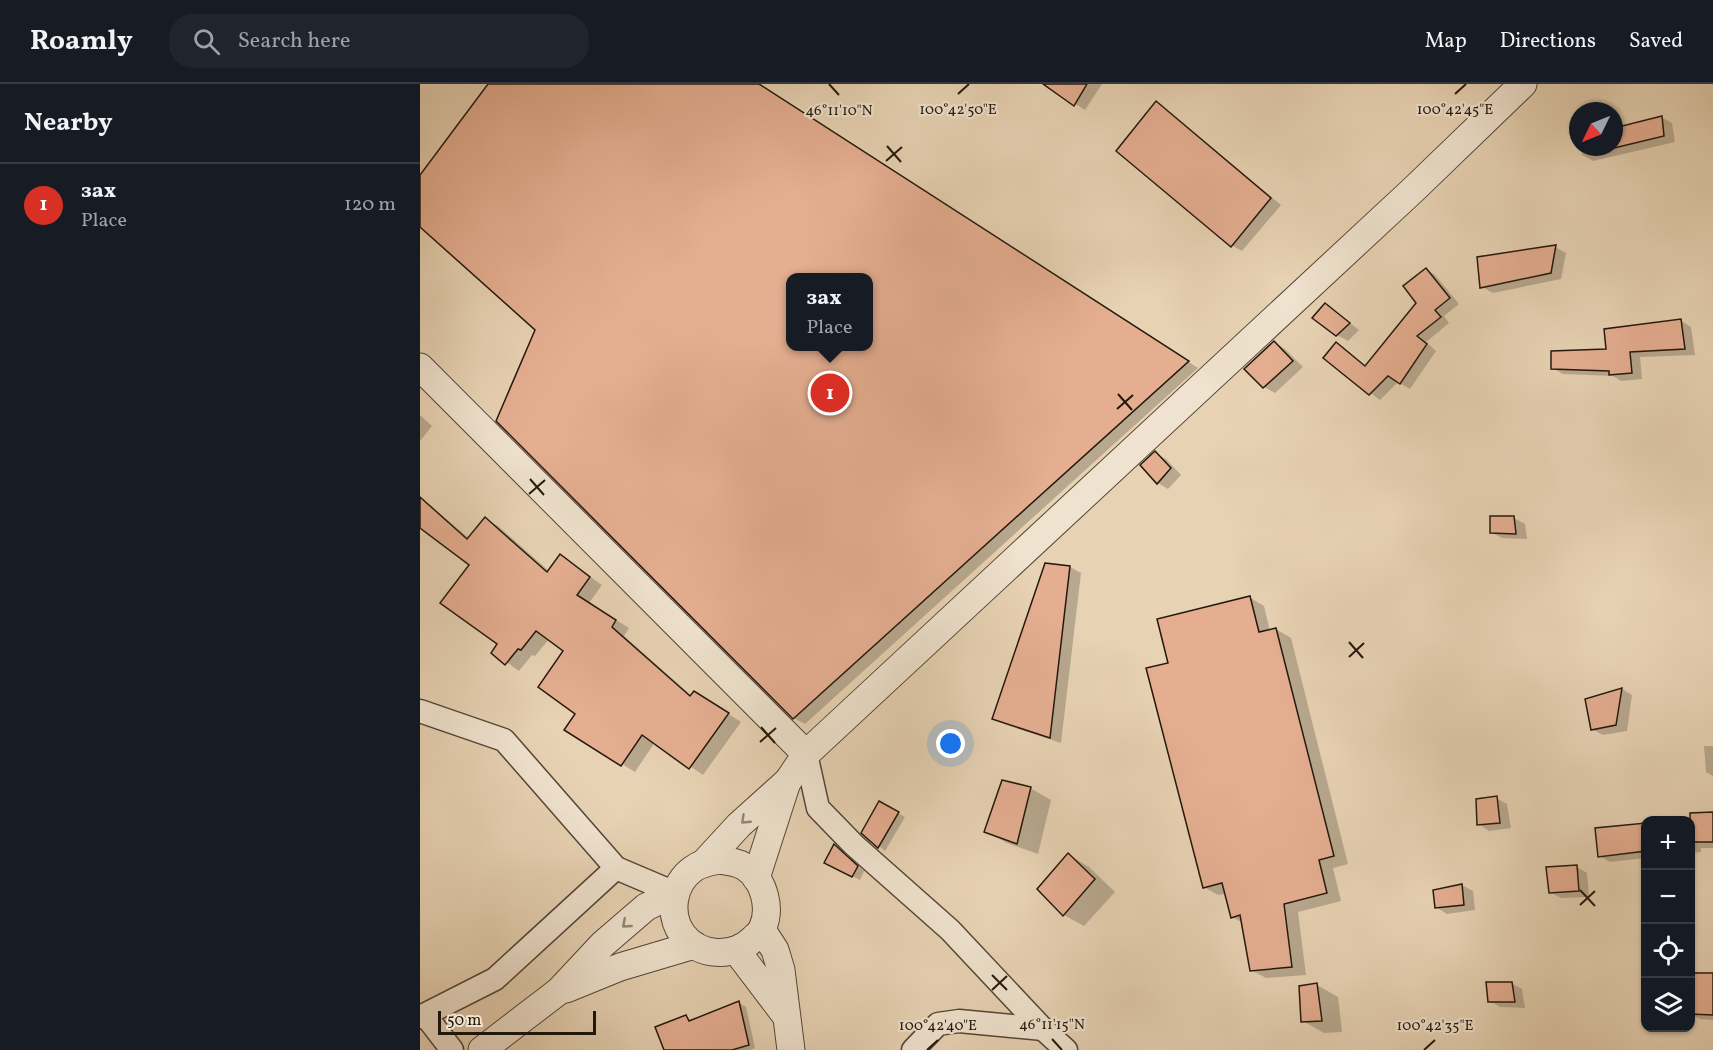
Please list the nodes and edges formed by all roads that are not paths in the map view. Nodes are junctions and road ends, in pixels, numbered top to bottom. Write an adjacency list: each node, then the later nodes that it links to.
1 (1523, 84): 4 (street)
2 (420, 367): 4 (street)
3 (420, 711): 7 (street)
4 (806, 754): 5 (street); 16 (street)
5 (788, 781): 6 (street, one-way to 6); 8 (street)
6 (704, 863): 8 (street); 9 (street)
7 (616, 868): 9 (street); 14 (street)
8 (756, 878): 10 (street)
9 (675, 894): 11 (street); 13 (street, one-way to 13)
10 (762, 930): 12 (street); 15 (street)
11 (694, 945): 12 (street); 13 (street)
12 (736, 950): 15 (street)
13 (559, 991): 18 (street)
14 (423, 1016): 17 (street)
15 (786, 1017): 19 (street)
16 (1043, 1029): 20 (street); 21 (street)
17 (452, 1050)
18 (482, 1050)
19 (791, 1050)
20 (913, 1050)
21 (1066, 1050)

